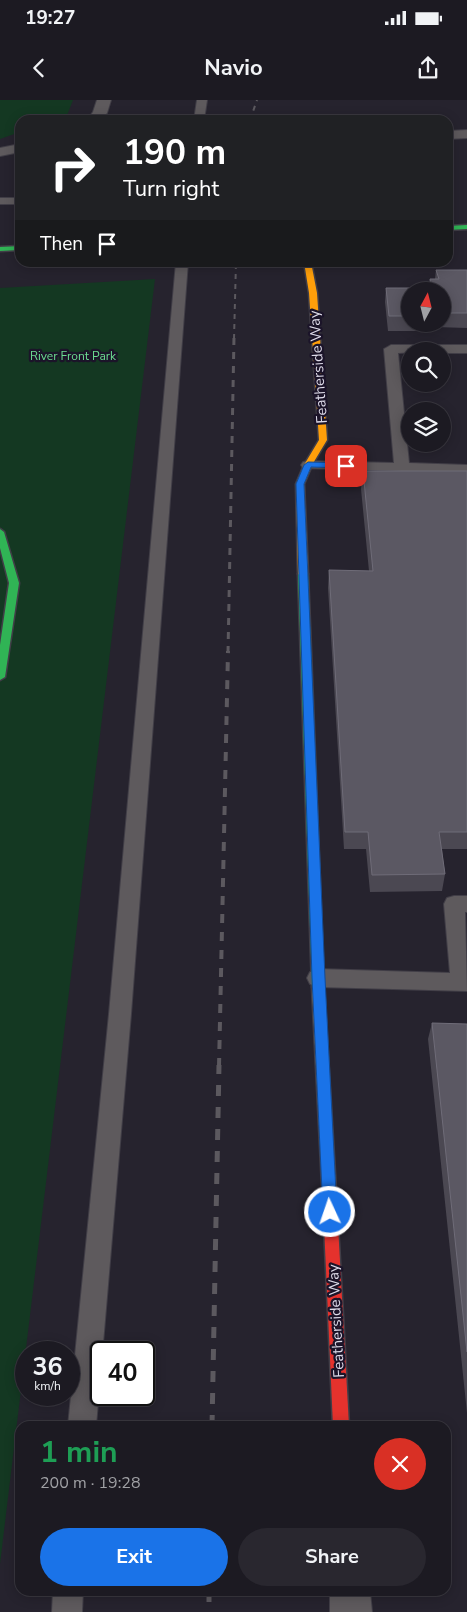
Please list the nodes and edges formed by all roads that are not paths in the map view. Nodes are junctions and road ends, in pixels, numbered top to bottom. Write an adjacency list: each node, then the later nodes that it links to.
1 (104, 100): 3 (street)
2 (202, 100): 4 (lane)
3 (98, 115)
4 (200, 115)
5 (453, 134): 6 (street)
6 (467, 134)
7 (15, 149): 8 (street)
8 (0, 152)
9 (0, 201): 10 (lane)
10 (15, 201)
11 (467, 227): 12 (main road)
12 (453, 228)
13 (15, 248): 14 (main road)
14 (0, 249)
15 (182, 267): 26 (lane)
16 (307, 267): 18 (main road, Featherside Way)
17 (467, 349): 19 (lane)
18 (308, 465): 19 (lane); 24 (main road, Featherside Way)
19 (402, 468): 20 (lane)
20 (467, 469)
21 (0, 532): 22 (main road)
22 (0, 677)
23 (467, 904): 25 (lane)
24 (318, 978): 25 (lane); 27 (main road, Featherside Way)
25 (465, 982)
26 (82, 1421)
27 (341, 1421)
28 (68, 1596): 30 (lane)
29 (350, 1596): 31 (street)
30 (67, 1612)
31 (351, 1612)

